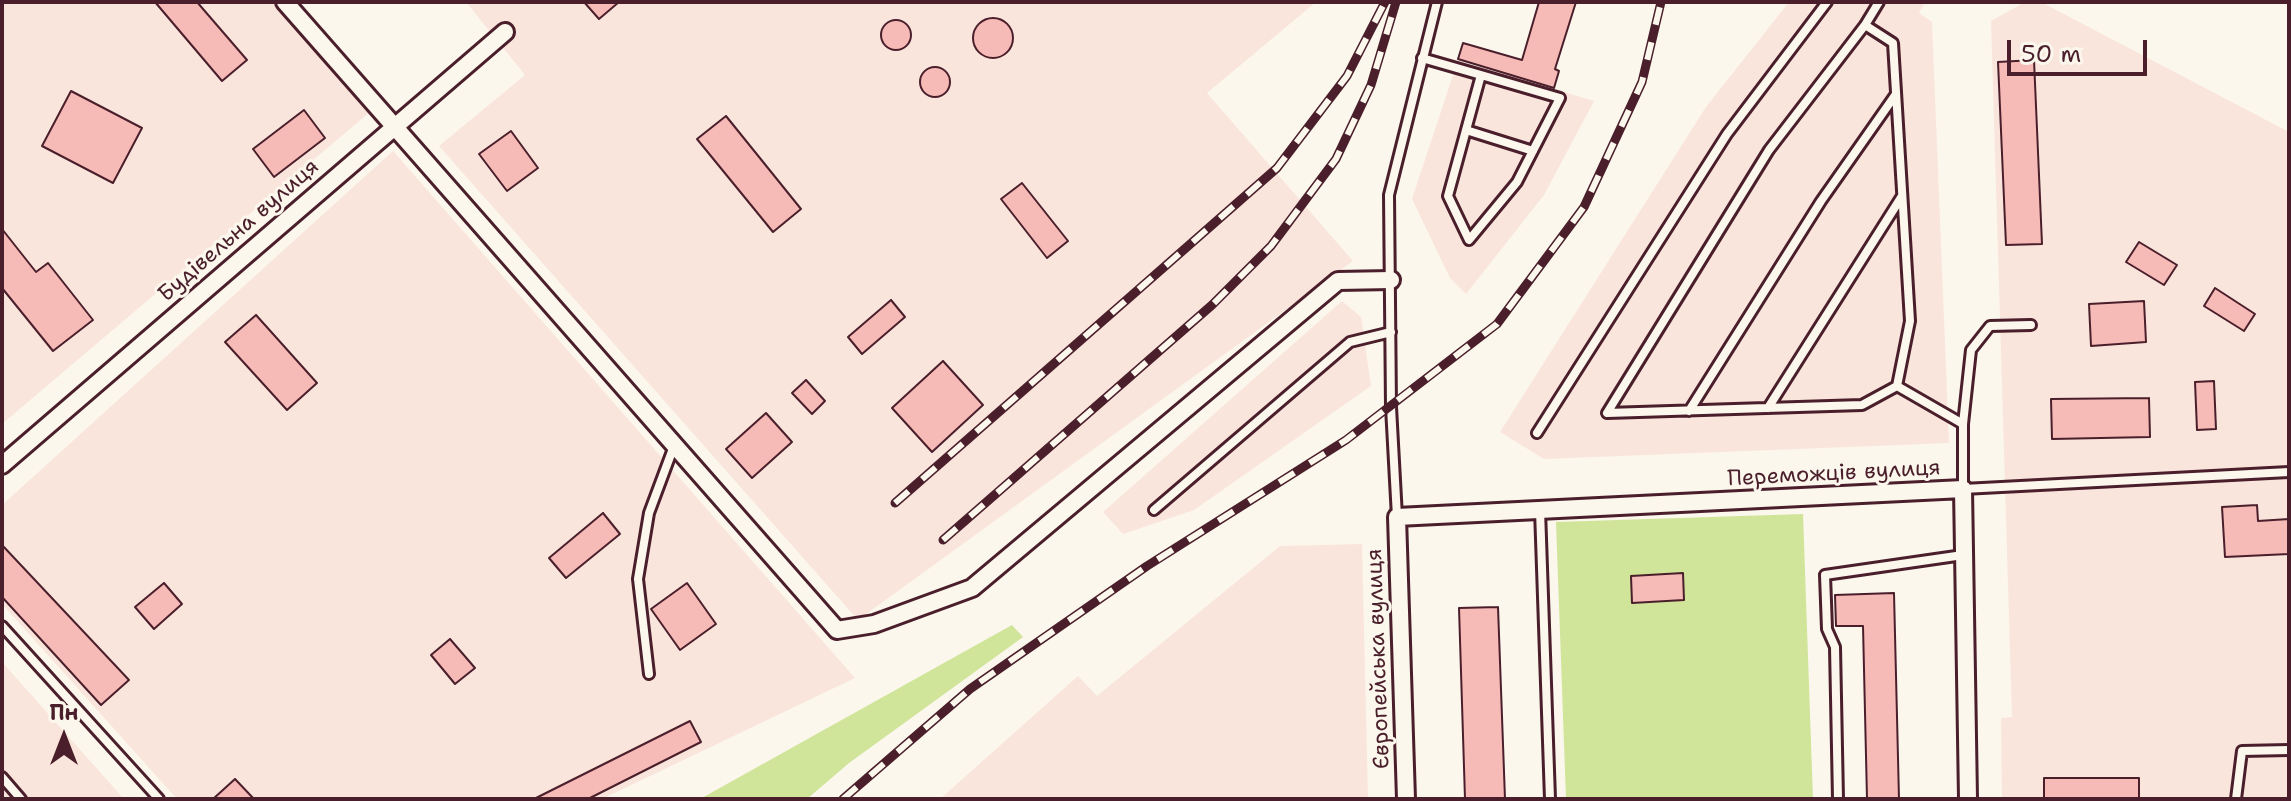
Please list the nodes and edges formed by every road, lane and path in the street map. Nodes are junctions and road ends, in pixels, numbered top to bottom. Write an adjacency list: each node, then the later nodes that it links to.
1 (285, 2): 10 (street)
2 (1437, 2): 7 (lane)
3 (1827, 2): 21 (lane)
4 (1879, 2): 5 (lane)
5 (1865, 25): 9 (lane); 19 (lane)
6 (505, 32): 10 (street, Будівельна вулиця)
7 (1422, 58): 8 (lane); 14 (lane)
8 (1481, 75): 11 (lane); 12 (lane)
9 (1896, 94): 13 (lane); 19 (lane)
10 (392, 128): 22 (street); 23 (street, Будівельна вулиця)
11 (1466, 130): 12 (lane); 12 (lane)
12 (1533, 151)
13 (1902, 195): 17 (lane); 18 (lane)
14 (1391, 280): 16 (lane); 22 (street)
15 (2031, 325): 20 (lane)
16 (1391, 332): 26 (lane); 28 (lane)
17 (1897, 386): 18 (lane); 20 (lane)
18 (1768, 408): 19 (lane)
19 (1689, 411)
20 (1963, 424): 25 (lane)
21 (1537, 433)
22 (674, 446): 31 (lane)
23 (2, 465)
24 (2289, 472): 25 (lane)
25 (1963, 489): 27 (street, Переможців вулиця); 29 (street, Переможців вулиця)
26 (1154, 510)
27 (1540, 510): 28 (street, Переможців вулиця); 37 (lane)
28 (1397, 517): 36 (street, Європейська вулиця)
29 (1964, 555): 38 (lane); 39 (street, Переможців вулиця)
30 (2, 626): 35 (lane)
31 (649, 674)
32 (2289, 750): 40 (lane)
33 (2, 777): 34 (lane)
34 (21, 799)
35 (159, 799)
36 (1406, 799)
37 (1550, 799)
38 (1838, 799)
39 (1968, 799)
40 (2236, 799)

